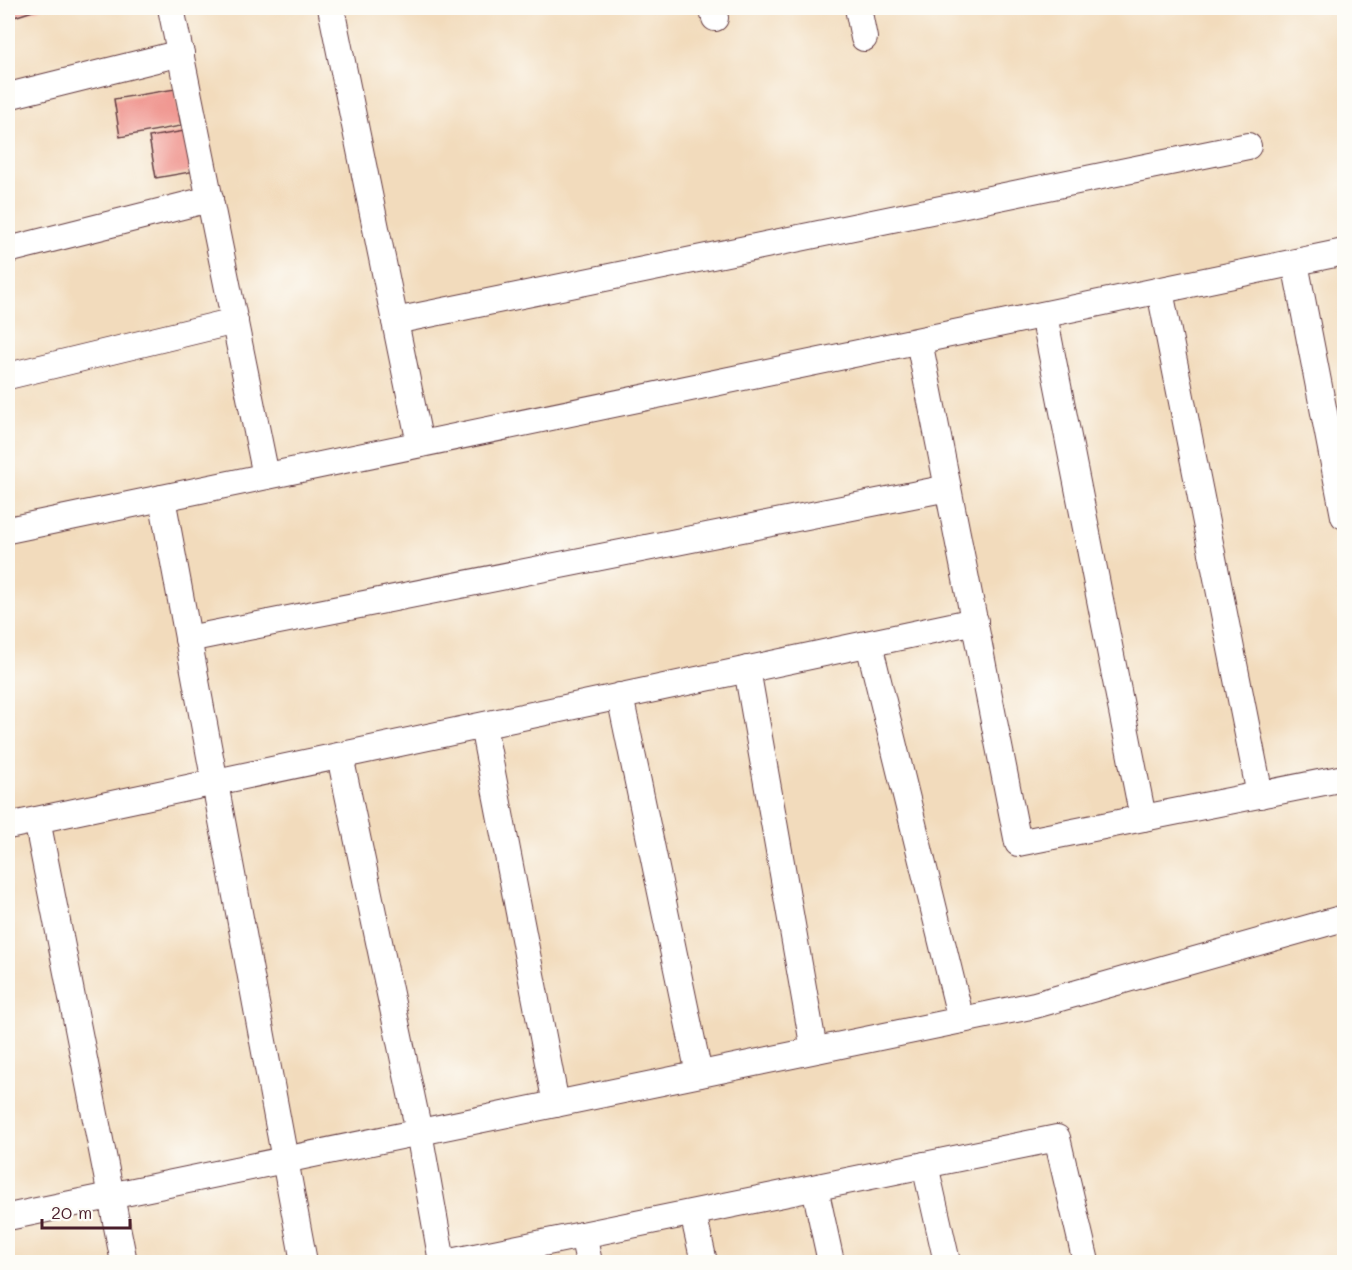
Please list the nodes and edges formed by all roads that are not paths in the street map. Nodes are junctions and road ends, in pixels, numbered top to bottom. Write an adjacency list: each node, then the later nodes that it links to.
1 (171, 8): 5 (street)
2 (331, 8): 15 (street)
3 (858, 8): 4 (street)
4 (864, 38)
5 (181, 53): 6 (street); 8 (street)
6 (8, 96)
7 (1248, 146): 15 (street)
8 (210, 199): 9 (street); 14 (street)
9 (8, 250)
10 (1344, 252): 11 (street)
11 (1295, 262): 12 (street); 22 (street)
12 (1160, 291): 13 (street); 32 (street)
13 (1044, 315): 16 (street); 33 (street)
14 (235, 321): 17 (street); 19 (street)
15 (395, 321): 18 (street)
16 (919, 341): 18 (street); 20 (street)
17 (8, 376)
18 (420, 444): 19 (street)
19 (266, 476): 21 (street)
20 (948, 488): 24 (street); 25 (street)
21 (162, 498): 23 (street); 25 (street)
22 (1344, 516)
23 (8, 530)
24 (975, 621): 26 (street); 33 (street)
25 (188, 639): 42 (street)
26 (869, 644): 27 (street); 37 (street)
27 (747, 669): 28 (street); 38 (street)
28 (620, 696): 29 (street); 39 (street)
29 (483, 726): 30 (street); 40 (street)
30 (340, 756): 34 (street); 41 (street)
31 (1344, 778): 32 (street)
32 (1260, 795): 33 (street)
33 (1143, 818)
34 (37, 820): 35 (street); 45 (street)
35 (8, 826)
36 (1344, 918): 37 (street)
37 (960, 1020): 38 (street)
38 (814, 1050): 39 (street)
39 (699, 1074): 40 (street)
40 (556, 1104): 41 (street)
41 (419, 1132): 42 (street); 51 (street)
42 (285, 1159): 45 (street); 50 (street)
43 (925, 1165): 44 (street); 56 (street); 57 (street)
44 (815, 1188): 46 (street); 55 (street)
45 (111, 1195): 47 (street); 49 (street)
46 (693, 1213): 48 (street); 54 (street)
47 (8, 1217)
48 (583, 1235): 52 (street); 53 (street)
49 (124, 1263)
50 (304, 1263)
51 (442, 1263)
52 (450, 1263)
53 (589, 1263)
54 (704, 1263)
55 (831, 1263)
56 (947, 1263)
57 (1086, 1263)

